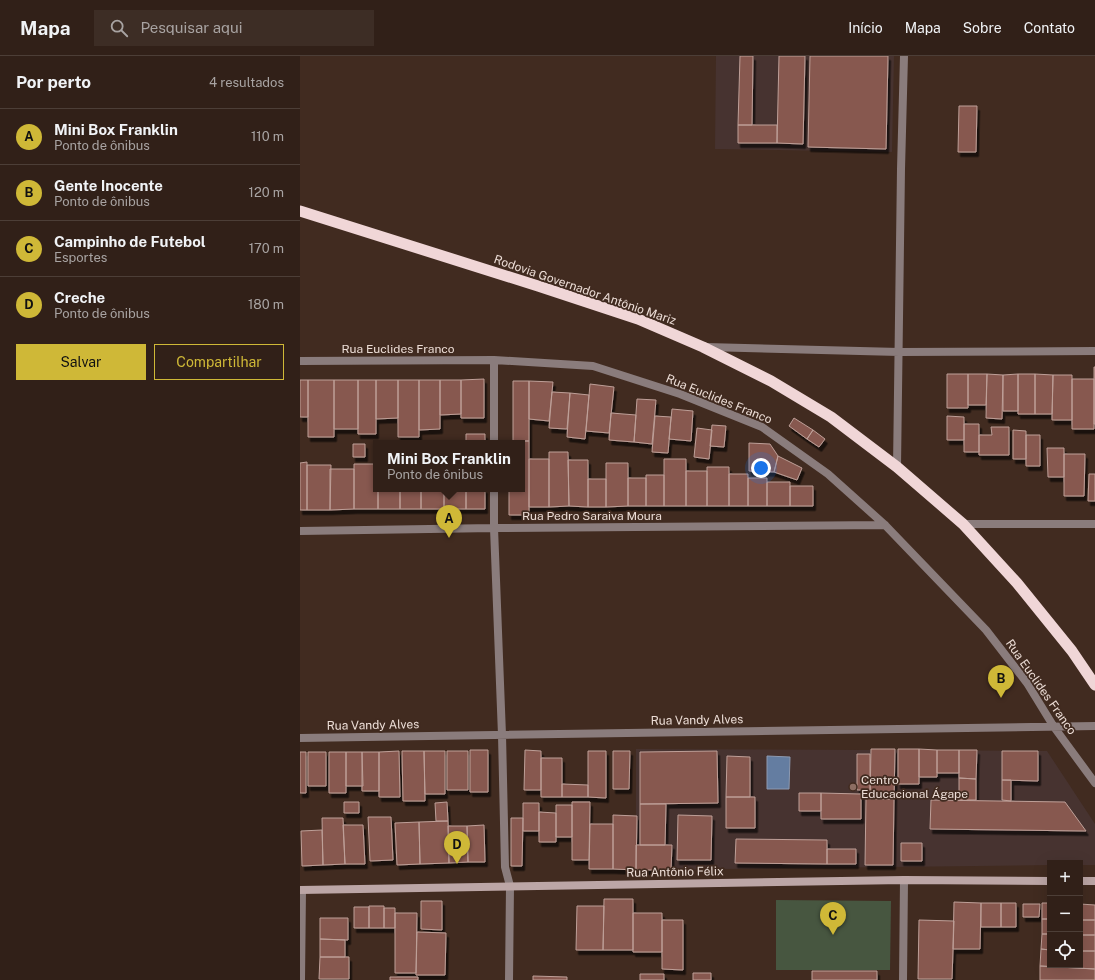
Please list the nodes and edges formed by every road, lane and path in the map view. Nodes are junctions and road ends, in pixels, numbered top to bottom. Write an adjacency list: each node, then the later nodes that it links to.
1 (904, 56): 5 (street)
2 (300, 211): 3 (highway, Rodovia Governador Antônio Mariz)
3 (703, 347): 5 (street); 9 (highway, Rodovia Governador Antônio Mariz)
4 (1095, 351): 5 (street)
5 (899, 352): 9 (street)
6 (494, 360): 7 (street, Rua Euclides Franco); 8 (street); 13 (street, Rua Euclides Franco)
7 (300, 361)
8 (494, 440)
9 (897, 467): 11 (highway, Rodovia Governador Antônio Mariz)
10 (494, 492): 14 (street)
11 (963, 524): 12 (street); 16 (highway, Rodovia Governador Antônio Mariz)
12 (1095, 524)
13 (885, 525): 14 (street, Rua Pedro Saraiva Moura); 18 (street, Rua Euclides Franco)
14 (494, 528): 15 (street, Rua Pedro Saraiva Moura); 19 (street)
15 (300, 531)
16 (1095, 685)
17 (1095, 726): 18 (street, Rua Vandy Alves)
18 (1054, 727): 19 (street, Rua Vandy Alves); 21 (street, Rua Euclides Franco)
19 (502, 735): 20 (street, Rua Vandy Alves); 26 (street)
20 (300, 738)
21 (1095, 783)
22 (904, 880): 23 (main road, Rua Antônio Félix); 26 (main road, Rua Antônio Félix); 30 (street)
23 (1047, 881)
24 (1083, 881): 25 (main road)
25 (1095, 881)
26 (510, 886): 27 (main road, Rua Antônio Félix); 29 (street)
27 (301, 890): 28 (street)
28 (300, 980)
29 (508, 980)
30 (904, 980)

